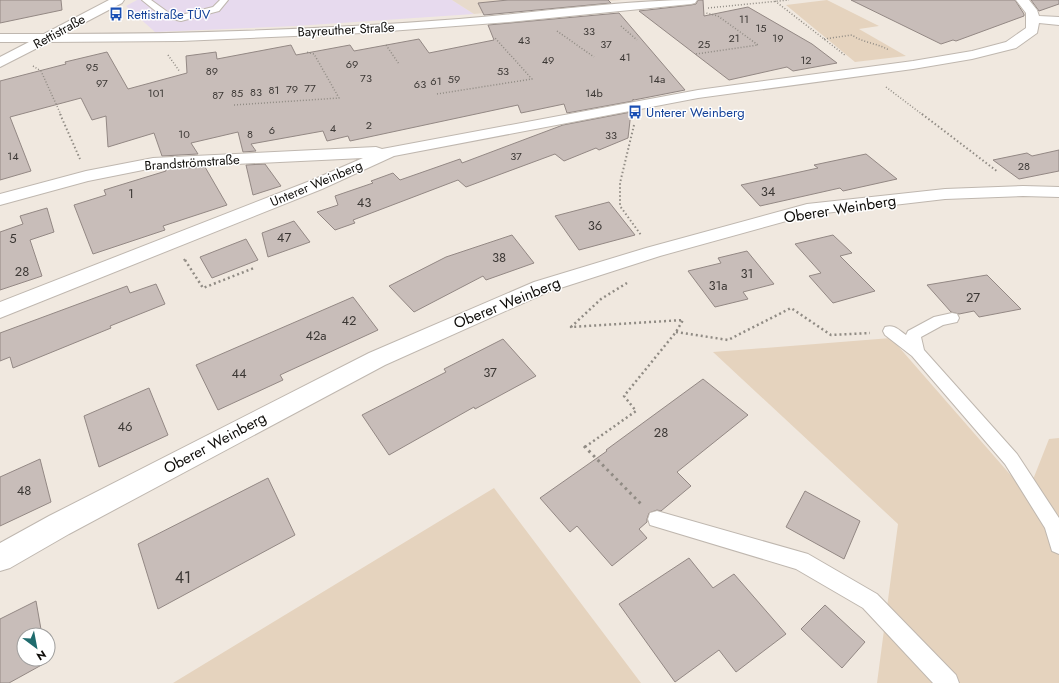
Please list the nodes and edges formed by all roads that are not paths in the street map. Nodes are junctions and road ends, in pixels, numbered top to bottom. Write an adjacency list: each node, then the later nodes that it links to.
1 (118, 0): 9 (street, Rettistraße)
2 (146, 0): 3 (lane)
3 (224, 0)
4 (691, 0): 9 (street, Bayreuther Straße)
5 (1022, 0): 6 (street)
6 (1034, 19): 7 (street); 11 (street, Unterer Weinberg)
7 (1059, 21)
8 (0, 38): 9 (street, Bayreuther Straße)
9 (44, 39): 10 (street, Rettistraße)
10 (0, 63)
11 (389, 152): 13 (street, Brandströmstraße); 14 (street, Unterer Weinberg)
12 (1059, 192): 20 (street, Oberer Weinberg)
13 (0, 200)
14 (0, 310)
15 (952, 318): 17 (lane)
16 (890, 331): 17 (lane)
17 (917, 352): 19 (lane)
18 (657, 519): 21 (lane)
19 (1059, 545)
20 (0, 558)
21 (948, 683)

